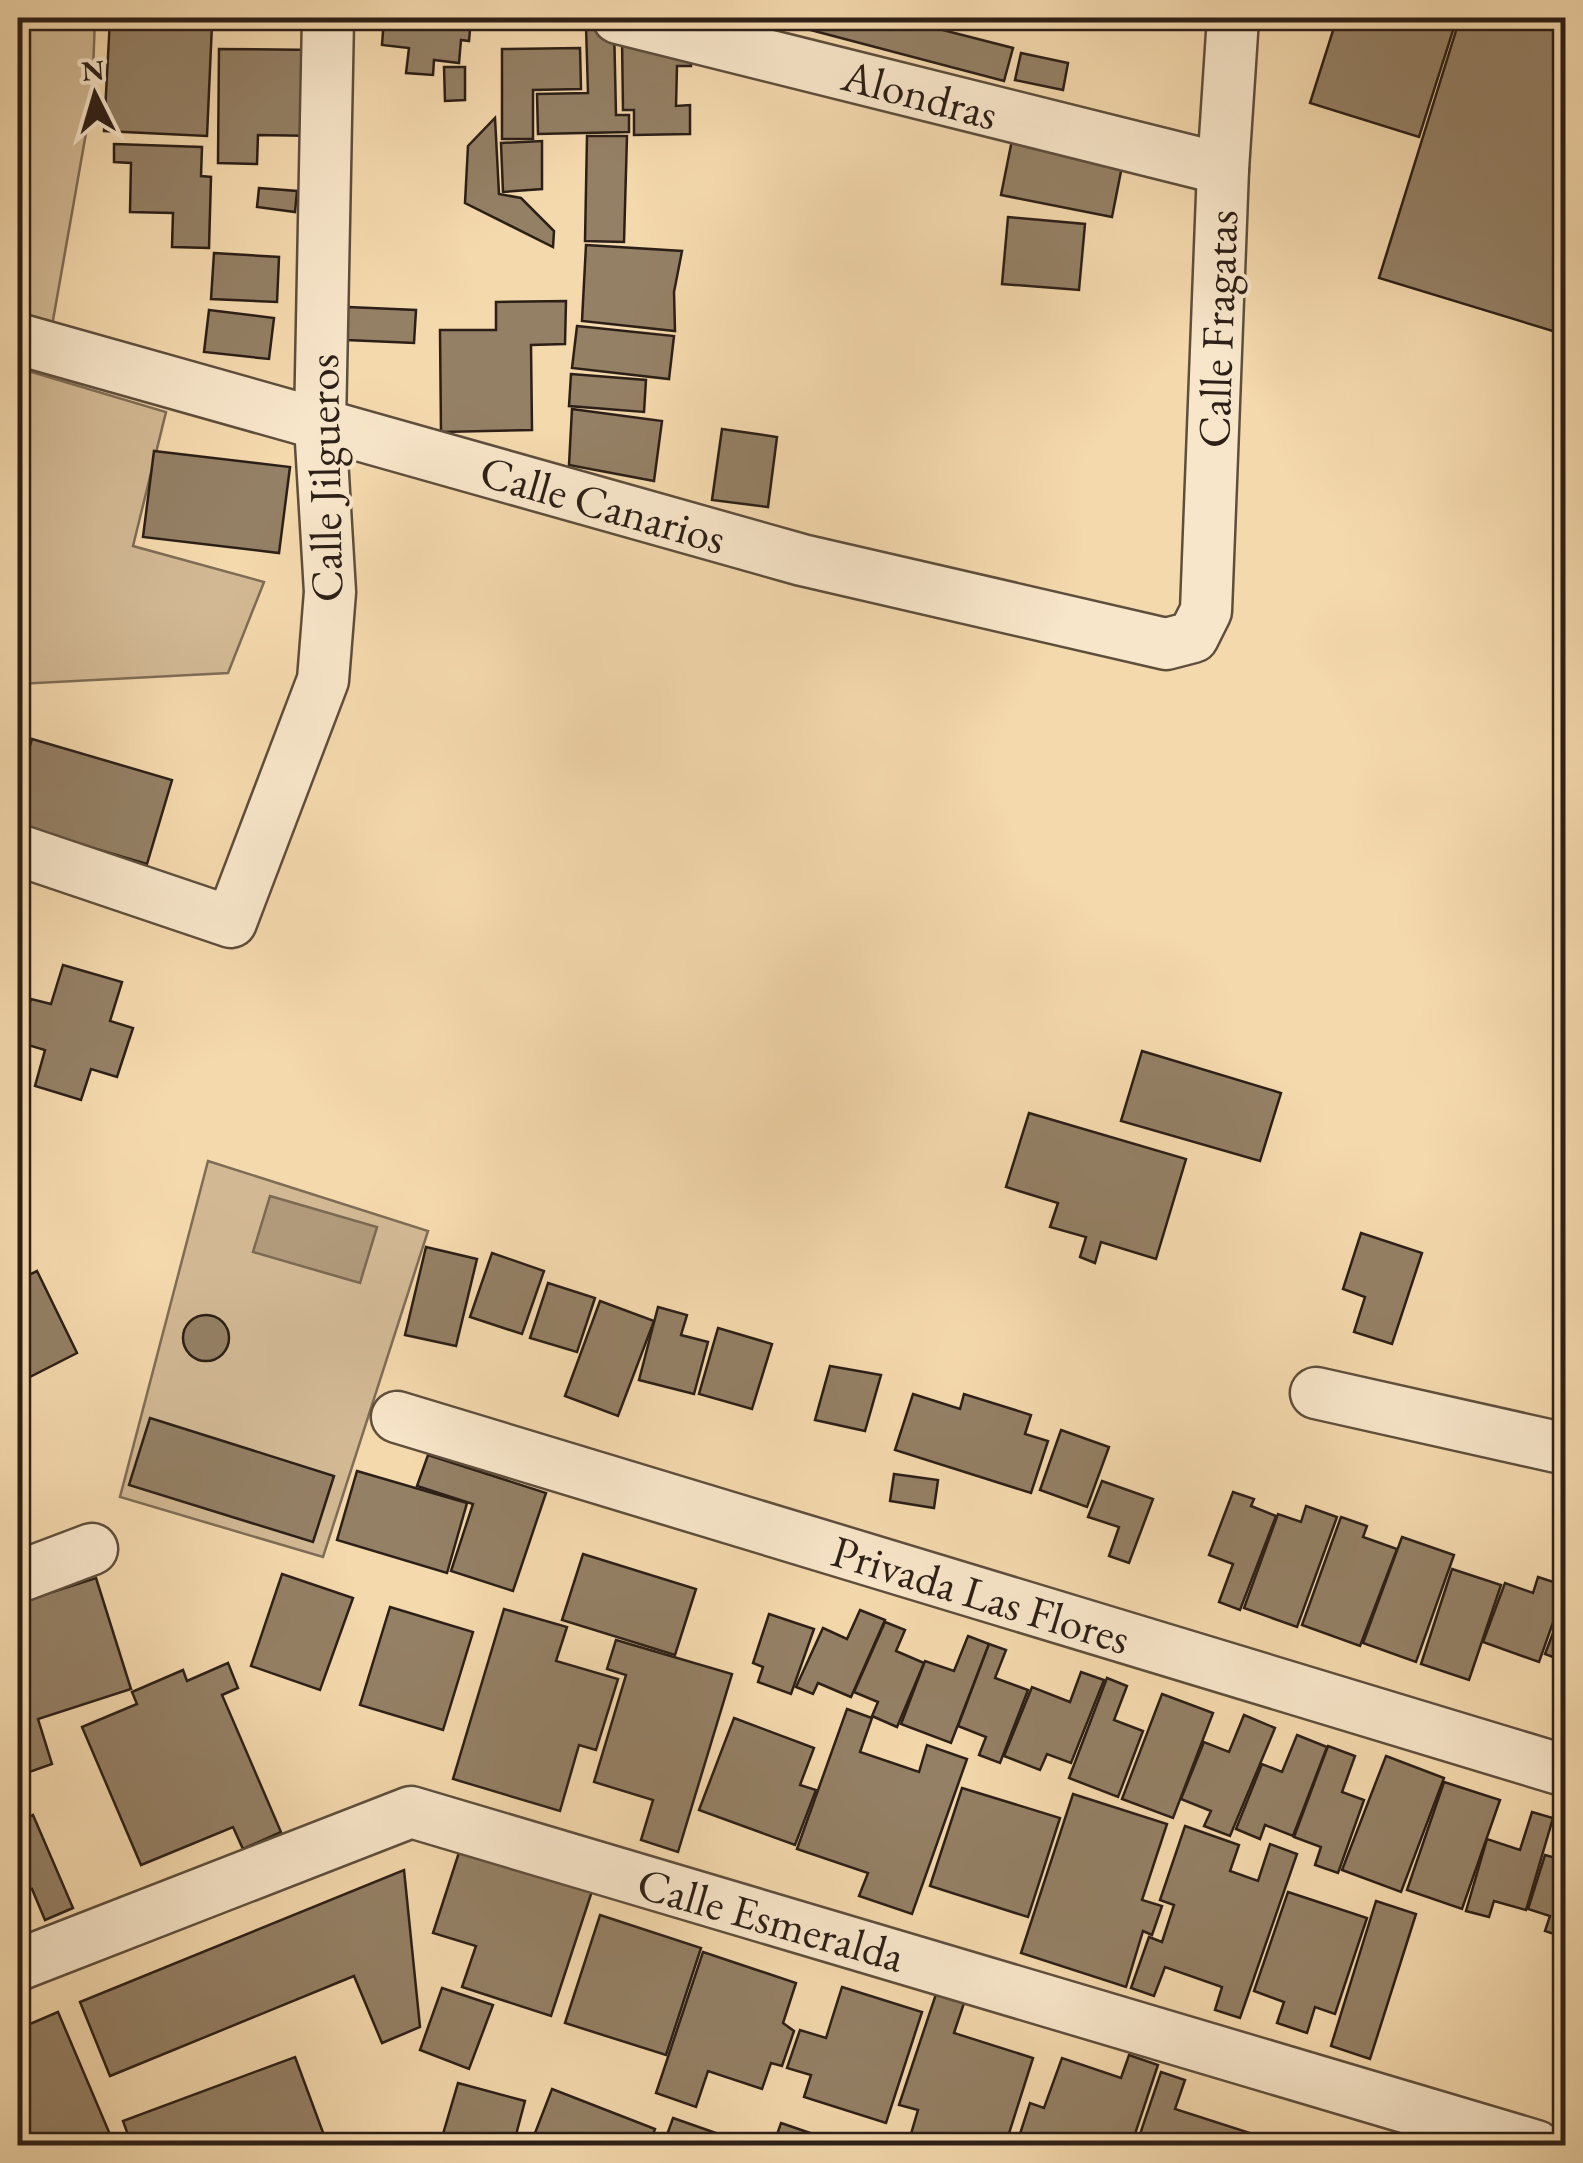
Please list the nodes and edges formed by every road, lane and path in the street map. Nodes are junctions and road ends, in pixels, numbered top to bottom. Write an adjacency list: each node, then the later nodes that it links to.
1 (328, 18): 6 (street, Calle Jilgueros)
2 (618, 18): 4 (street, Alondras)
3 (1233, 18): 4 (street, Calle Fragatas)
4 (1223, 169): 7 (street, Calle Fragatas)
5 (18, 339): 6 (street, Calle Canarios)
6 (320, 425): 7 (street, Calle Canarios); 8 (street, Calle Jilgueros)
7 (1193, 637)
8 (18, 850)
9 (1316, 1393): 11 (street)
10 (397, 1418): 14 (street, Privada Las Flores)
11 (1566, 1449)
12 (92, 1550): 13 (street)
13 (18, 1577)
14 (1566, 1771)
15 (18, 1966): 16 (street, Calle Esmeralda)
16 (1536, 2146)

